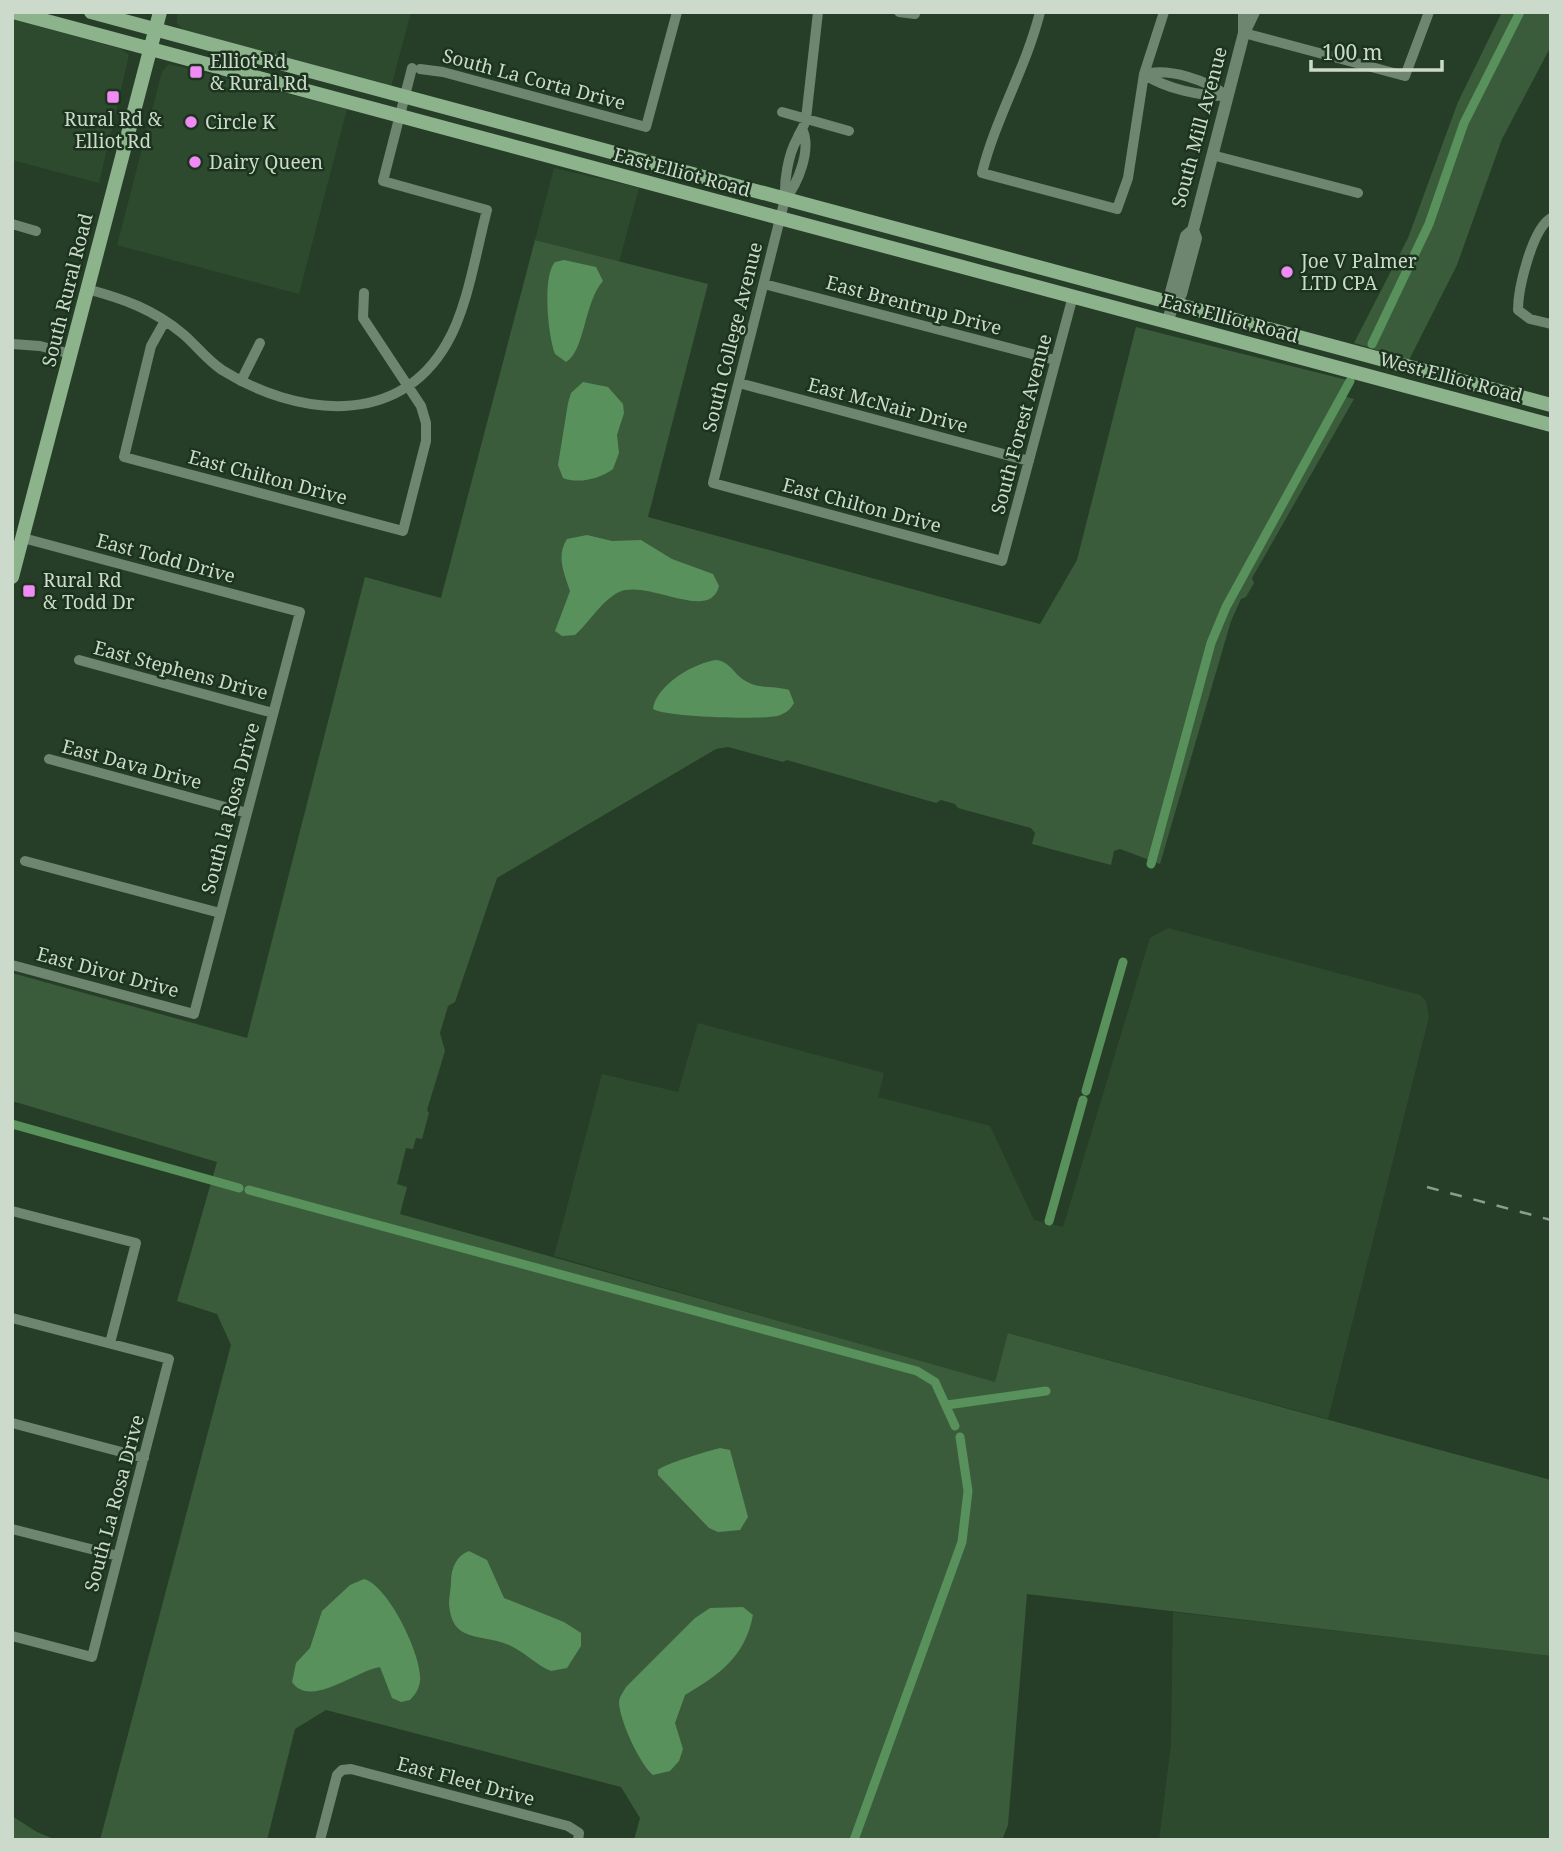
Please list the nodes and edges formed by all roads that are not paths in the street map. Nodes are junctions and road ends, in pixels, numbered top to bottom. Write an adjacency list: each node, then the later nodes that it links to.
1 (13, 12): 15 (main road, East Elliot Road)
2 (91, 12): 13 (main road, East Elliot Road)
3 (160, 12): 13 (main road, South Rural Road)
4 (677, 12): 20 (street, South La Corta Drive)
5 (818, 12): 23 (street, South College Avenue)
6 (899, 12): 12 (street)
7 (1040, 12): 16 (street)
8 (1164, 12): 16 (street)
9 (1244, 12): 14 (street, South Mill Avenue)
10 (1254, 12): 14 (street, South Mill Avenue)
11 (1429, 12): 14 (street)
12 (915, 14)
13 (155, 30): 15 (main road, South Rural Road); 17 (main road, East Elliot Road)
14 (1244, 33): 19 (street, South Mill Avenue)
15 (150, 50): 18 (main road, East Elliot Road); 35 (main road, South Rural Road)
16 (1144, 74): 19 (street)
17 (339, 80): 18 (main road); 20 (main road, East Elliot Road)
18 (277, 83): 22 (main road, East Elliot Road)
19 (1227, 96): 25 (street, South Mill Avenue)
20 (405, 98): 22 (street); 26 (main road, East Elliot Road)
21 (782, 112): 23 (street)
22 (400, 117): 27 (main road, East Elliot Road); 50 (street)
23 (806, 119): 24 (street); 29 (street, South College Avenue)
24 (849, 131)
25 (1212, 155): 28 (street); 38 (street, South Mill Avenue)
26 (688, 174): 27 (main road); 29 (main road, East Elliot Road)
27 (683, 192): 30 (main road, East Elliot Road)
28 (1358, 193)
29 (785, 199): 30 (street, South College Avenue); 38 (main road, East Elliot Road)
30 (780, 217): 34 (street, South College Avenue); 37 (main road, East Elliot Road)
31 (1550, 218): 41 (street)
32 (12, 224): 33 (street)
33 (36, 231)
34 (764, 284): 46 (street, East Brentrup Drive); 49 (street, South College Avenue)
35 (87, 289): 39 (street); 44 (main road, South Rural Road)
36 (364, 292): 50 (street)
37 (1073, 296): 40 (main road, East Elliot Road); 46 (street, South Forest Avenue)
38 (1173, 303): 40 (street, South Mill Avenue); 45 (main road, East Elliot Road)
39 (165, 321): 48 (street); 50 (street, East Chilton Drive)
40 (1168, 321): 47 (main road, East Elliot Road)
41 (1551, 324)
42 (260, 343): 48 (street)
43 (12, 344): 44 (street)
44 (71, 354): 55 (main road, South Rural Road)
45 (1377, 358): 51 (main road, West Elliot Road)
46 (1055, 360): 53 (street, South Forest Avenue)
47 (1342, 368): 52 (main road, West Elliot Road)
48 (241, 382): 50 (street)
49 (738, 383): 53 (street, East McNair Drive); 54 (street, South College Avenue)
50 (409, 387)
51 (1551, 405)
52 (1551, 425)
53 (1029, 461): 56 (street, South Forest Avenue)
54 (713, 483): 56 (street, East Chilton Drive)
55 (23, 538): 57 (main road, South Rural Road); 58 (street, East Todd Drive)
56 (1002, 561)
57 (12, 577)
58 (300, 612): 60 (street, South la Rosa Drive)
59 (79, 660): 60 (street, East Stephens Drive)
60 (274, 713): 62 (street, South la Rosa Drive)
61 (49, 759): 62 (street, East Dava Drive)
62 (247, 813): 64 (street, South la Rosa Drive)
63 (25, 861): 64 (street)
64 (220, 913): 66 (street, South la Rosa Drive)
65 (12, 965): 66 (street, East Divot Drive)
66 (194, 1014)
67 (12, 1211): 69 (street)
68 (12, 1318): 69 (street)
69 (110, 1343): 71 (street, South La Rosa Drive)
70 (12, 1423): 71 (street)
71 (144, 1458): 73 (street, South La Rosa Drive)
72 (12, 1529): 73 (street)
73 (118, 1556): 74 (street, South La Rosa Drive)
74 (12, 1636)
75 (579, 1836): 76 (street, East Fleet Drive)
76 (320, 1840)

